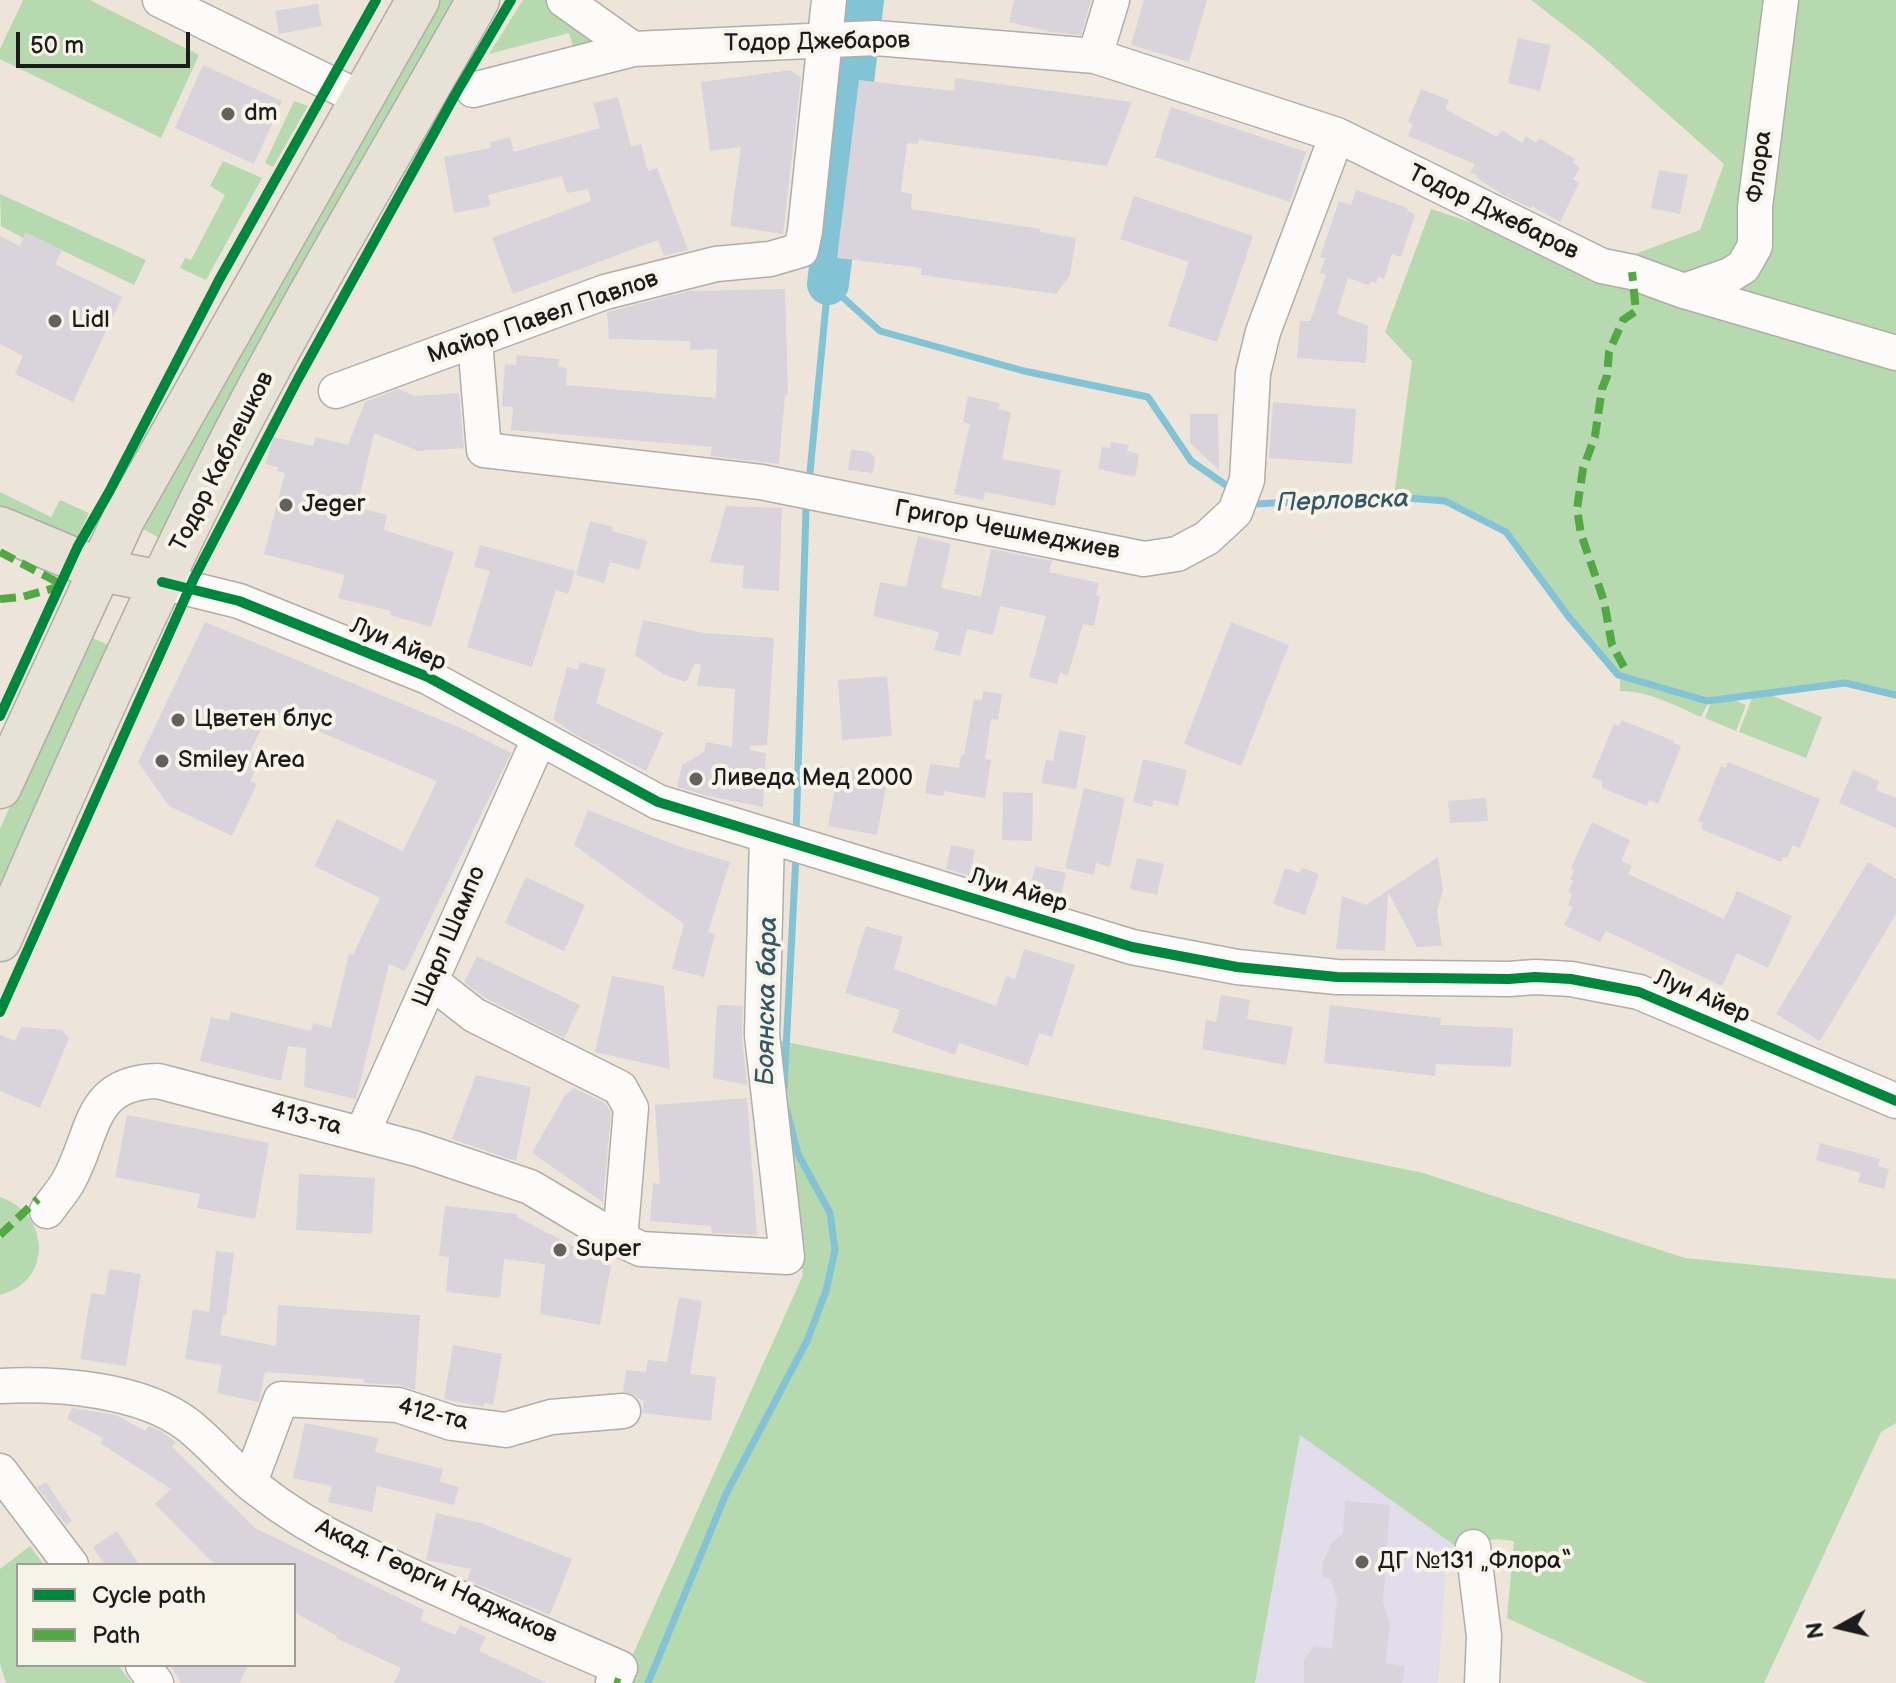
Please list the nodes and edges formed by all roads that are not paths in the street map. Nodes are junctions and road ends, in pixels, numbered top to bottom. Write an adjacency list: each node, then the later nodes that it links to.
1 (160, 0): 12 (street)
2 (418, 0): 12 (main road)
3 (478, 0): 20 (main road, Тодор Каблешков)
4 (564, 0): 9 (street)
5 (829, 0): 8 (street)
6 (1112, 0): 10 (street)
7 (1781, 0): 14 (street, Флора)
8 (827, 40): 9 (street, Тодор Джебаров); 10 (street, Тодор Джебаров); 15 (street, Майор Павел Павлов)
9 (633, 49): 11 (street, Тодор Джебаров)
10 (1095, 56): 13 (street, Тодор Джебаров)
11 (473, 90)
12 (362, 99): 19 (main road)
13 (1337, 135): 14 (street, Тодор Джебаров); 15 (street, Григор Чешмеджиев)
14 (1684, 291): 16 (street, Тодор Джебаров)
15 (475, 341): 17 (street, Майор Павел Павлов)
16 (1896, 353)
17 (336, 391)
18 (0, 528): 19 (main road, Луи Айер)
19 (100, 570): 20 (main road, Луи Айер); 22 (main road)
20 (162, 582): 21 (street, Луи Айер); 24 (main road, Тодор Каблешков)
21 (539, 739): 23 (street, Луи Айер); 25 (street, Шарл Шампо)
22 (0, 787)
23 (787, 843): 26 (street, Луи Айер); 29 (street, 413-та)
24 (0, 940)
25 (432, 982): 27 (street, Шарл Шампо); 29 (street)
26 (1896, 1101)
27 (362, 1134): 28 (street, 413-та); 29 (street, 413-та)
28 (47, 1211)
29 (620, 1240)
30 (0, 1386): 33 (street, Акад. Георги Наджаков)
31 (623, 1411): 33 (street, 412-та)
32 (0, 1471): 35 (street)
33 (250, 1482): 36 (street, Акад. Георги Наджаков)
34 (1473, 1547): 37 (street)
35 (69, 1563)
36 (616, 1675)
37 (1482, 1683)

